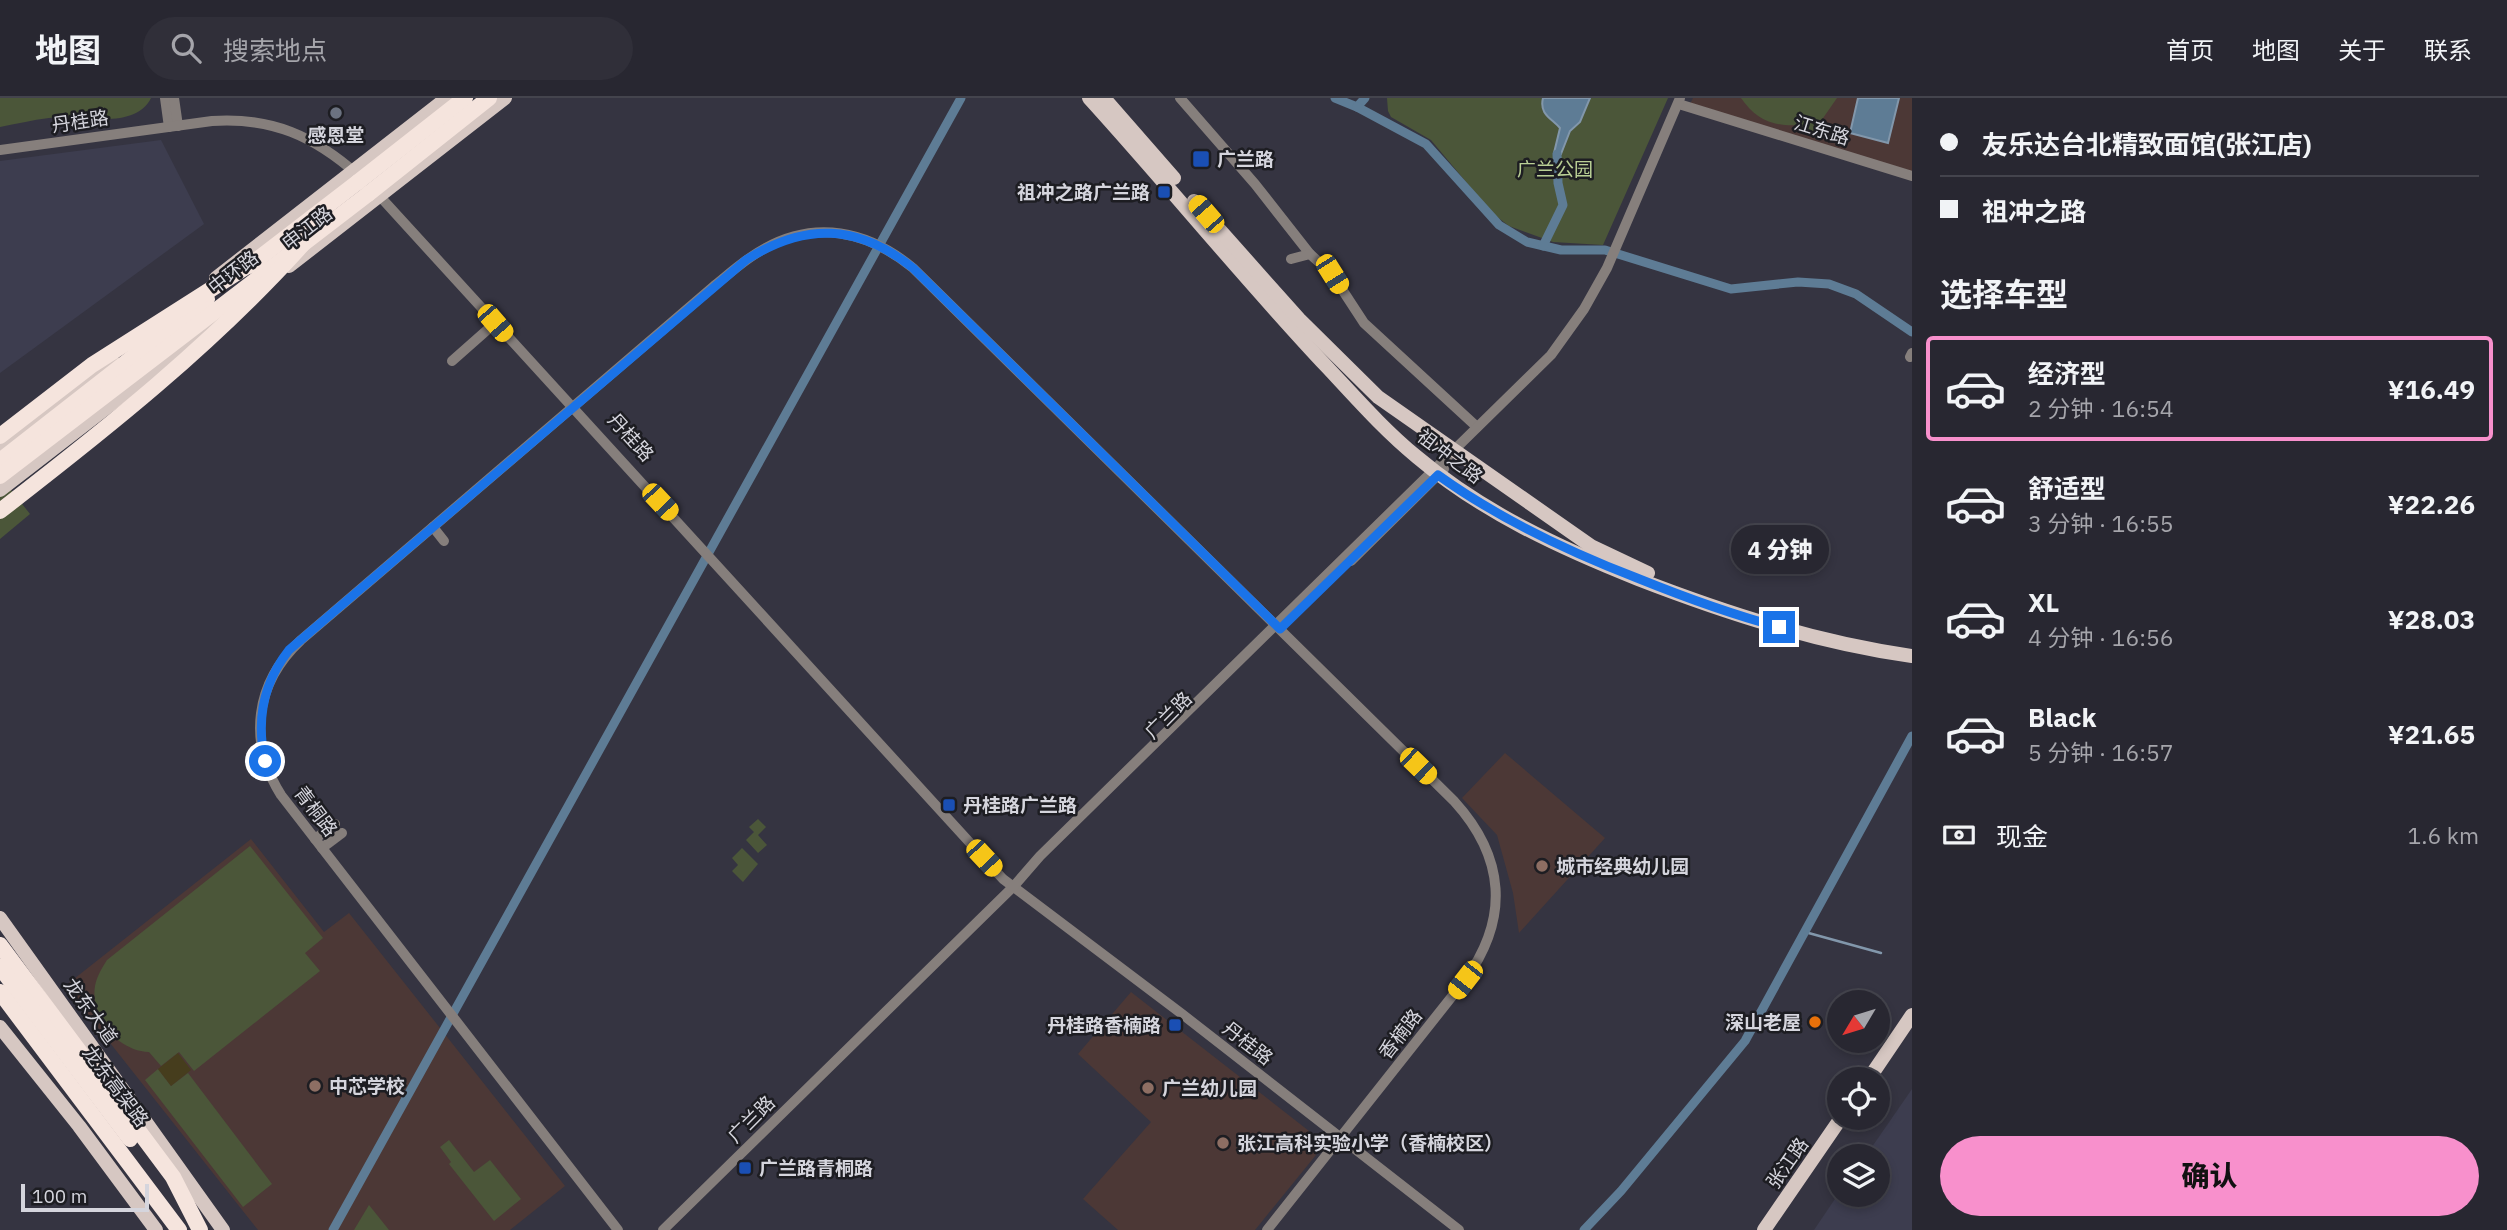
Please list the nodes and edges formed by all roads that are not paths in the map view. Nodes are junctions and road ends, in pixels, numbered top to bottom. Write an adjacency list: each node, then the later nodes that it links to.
1 (165, 98): 11 (street)
2 (174, 98): 11 (street)
3 (447, 98): 13 (main road, 申江路)
4 (465, 98): 18 (highway, 中环路, bridge)
5 (489, 98): 15 (highway, 中环路, bridge)
6 (505, 98): 15 (main road, 申江路)
7 (1089, 98): 29 (main road, 祖冲之路)
8 (1104, 98): 27 (main road, 祖冲之路)
9 (1180, 98): 17 (street)
10 (1682, 100): 14 (street, 江东路); 20 (street, 广兰路)
11 (173, 124): 12 (street, 丹桂路); 13 (street, 丹桂路)
12 (0, 148)
13 (356, 170): 15 (street, 丹桂路); 26 (main road, 申江路)
14 (1912, 176)
15 (378, 194): 16 (highway, 中环路); 21 (street, 丹桂路); 23 (street, 丹桂路); 31 (main road, 申江路)
16 (302, 245): 30 (highway, 中环路, bridge); 32 (highway, bridge)
17 (1310, 254): 19 (street); 24 (street)
18 (260, 258): 25 (highway, bridge); 28 (highway, 中环路, bridge)
19 (1291, 259)
20 (1609, 268): 24 (street, 广兰路); 27 (street, 广兰路)
21 (495, 323): 22 (street); 23 (street, 丹桂路)
22 (452, 361)
23 (575, 406): 33 (street, 青桐路); 35 (street, 青桐路); 40 (street, 丹桂路)
24 (1477, 427): 27 (street, 广兰路)
25 (0, 436)
26 (0, 447)
27 (1456, 451): 29 (street, 广兰路); 36 (main road, 祖冲之路)
28 (0, 461)
29 (1435, 472): 35 (street, 广兰路); 37 (main road, 祖冲之路)
30 (0, 477)
31 (0, 490)
32 (0, 514)
33 (433, 527): 34 (street); 39 (street, 青桐路)
34 (444, 541)
35 (1278, 627): 40 (street, 广兰路); 54 (street, 香楠路)
36 (1912, 647)
37 (1912, 656)
38 (338, 828): 39 (street)
39 (319, 844): 59 (street, 青桐路)
40 (1014, 886): 54 (street, 丹桂路); 60 (street, 广兰路)
41 (0, 918): 58 (main road, 龙东大道)
42 (0, 945): 57 (highway)
43 (0, 967): 57 (highway, 龙东高架路)
44 (0, 992): 49 (highway, 龙东高架路)
45 (0, 1000): 49 (highway)
46 (1912, 1015): 50 (main road)
47 (0, 1027): 55 (main road)
48 (1912, 1031): 51 (main road)
49 (39, 1044): 56 (highway, 龙东高架路)
50 (1877, 1067)
51 (1887, 1067)
52 (1833, 1130): 63 (main road, 张江路)
53 (1844, 1130): 64 (main road, 张江路)
54 (1340, 1138): 61 (street, 香楠路); 62 (street, 丹桂路)
55 (156, 1230)
56 (179, 1230)
57 (200, 1230)
58 (223, 1230)
59 (618, 1230)
60 (663, 1230)
61 (1267, 1230)
62 (1459, 1230)
63 (1764, 1230)
64 (1775, 1230)

